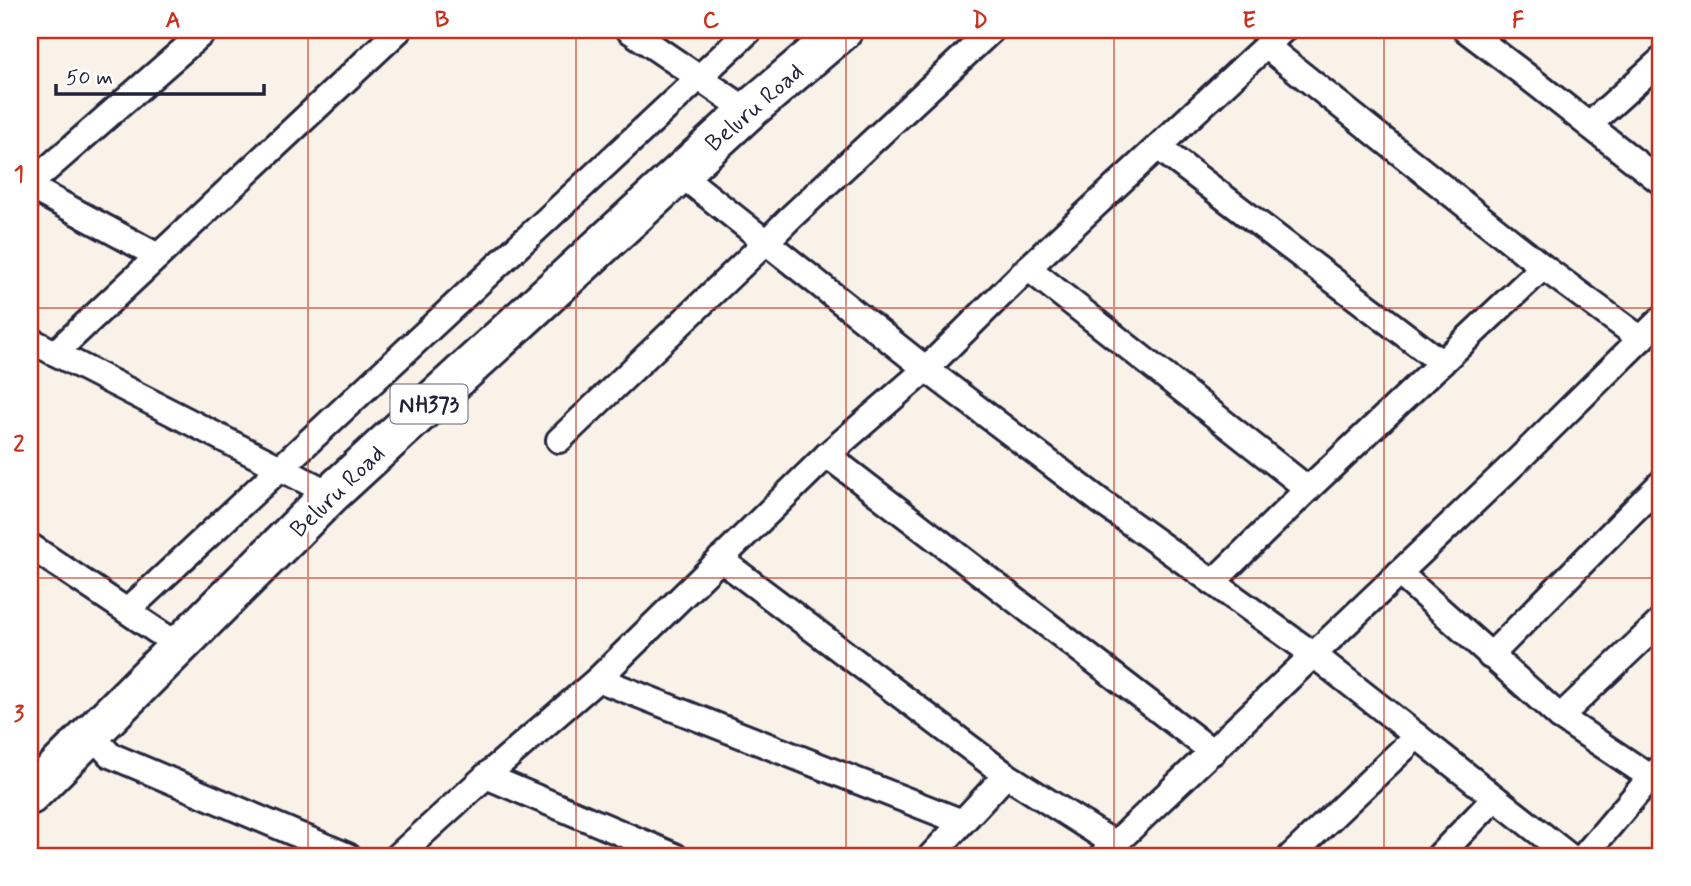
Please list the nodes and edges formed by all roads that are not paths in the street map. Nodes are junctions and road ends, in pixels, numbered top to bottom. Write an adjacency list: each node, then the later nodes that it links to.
1 (206, 30): 16 (street)
2 (400, 30): 18 (street)
3 (629, 30): 10 (street)
4 (750, 30): 10 (street)
5 (843, 30): 11 (highway, Beluru Road / NH373)
6 (992, 30): 17 (street)
7 (1466, 30): 12 (street)
8 (1275, 38): 13 (street); 19 (street)
9 (1661, 60): 12 (street)
10 (699, 77): 11 (street); 29 (street)
11 (748, 111): 14 (highway, Beluru Road / NH373)
12 (1589, 125): 15 (street)
13 (1158, 147): 20 (street); 25 (street)
14 (680, 173): 17 (street); 32 (highway, Beluru Road / NH373)
15 (1661, 182)
16 (30, 185): 18 (street)
17 (765, 243): 26 (street); 27 (street)
18 (158, 256): 24 (street)
19 (1543, 267): 22 (street); 25 (street)
20 (1028, 268): 26 (street); 31 (street)
21 (1661, 319): 22 (street)
22 (1641, 339): 35 (street)
23 (30, 340): 24 (street)
24 (55, 353): 29 (street)
25 (1442, 363): 31 (street)
26 (926, 369): 28 (street); 36 (street)
27 (559, 440)
28 (827, 455): 34 (street); 46 (street)
29 (281, 468): 32 (street); 37 (street)
30 (1661, 483): 41 (street)
31 (1308, 489): 36 (street)
32 (331, 494): 39 (highway, Beluru Road / NH373)
33 (30, 546): 37 (street)
34 (720, 559): 42 (street); 47 (street)
35 (1399, 573): 40 (street); 41 (street)
36 (1213, 582): 40 (street)
37 (127, 611): 39 (street)
38 (1661, 621): 43 (street)
39 (179, 646): 44 (highway, Beluru Road / NH373)
40 (1314, 655): 45 (street); 46 (street)
41 (1490, 656): 43 (street)
42 (598, 679): 48 (street); 52 (street)
43 (1560, 717): 49 (street)
44 (91, 734): 50 (highway, Beluru Road / NH373); 54 (street)
45 (1417, 736): 51 (street); 58 (street)
46 (1213, 751): 53 (street)
47 (1006, 775): 52 (street); 53 (street)
48 (486, 776): 55 (street); 56 (street)
49 (1657, 776): 61 (street)
50 (36, 780)
51 (1495, 798): 59 (street); 60 (street)
52 (962, 822): 57 (street)
53 (1108, 850)
54 (348, 856)
55 (398, 856)
56 (675, 856)
57 (931, 856)
58 (1291, 856)
59 (1439, 856)
60 (1569, 856)
61 (1584, 856)

